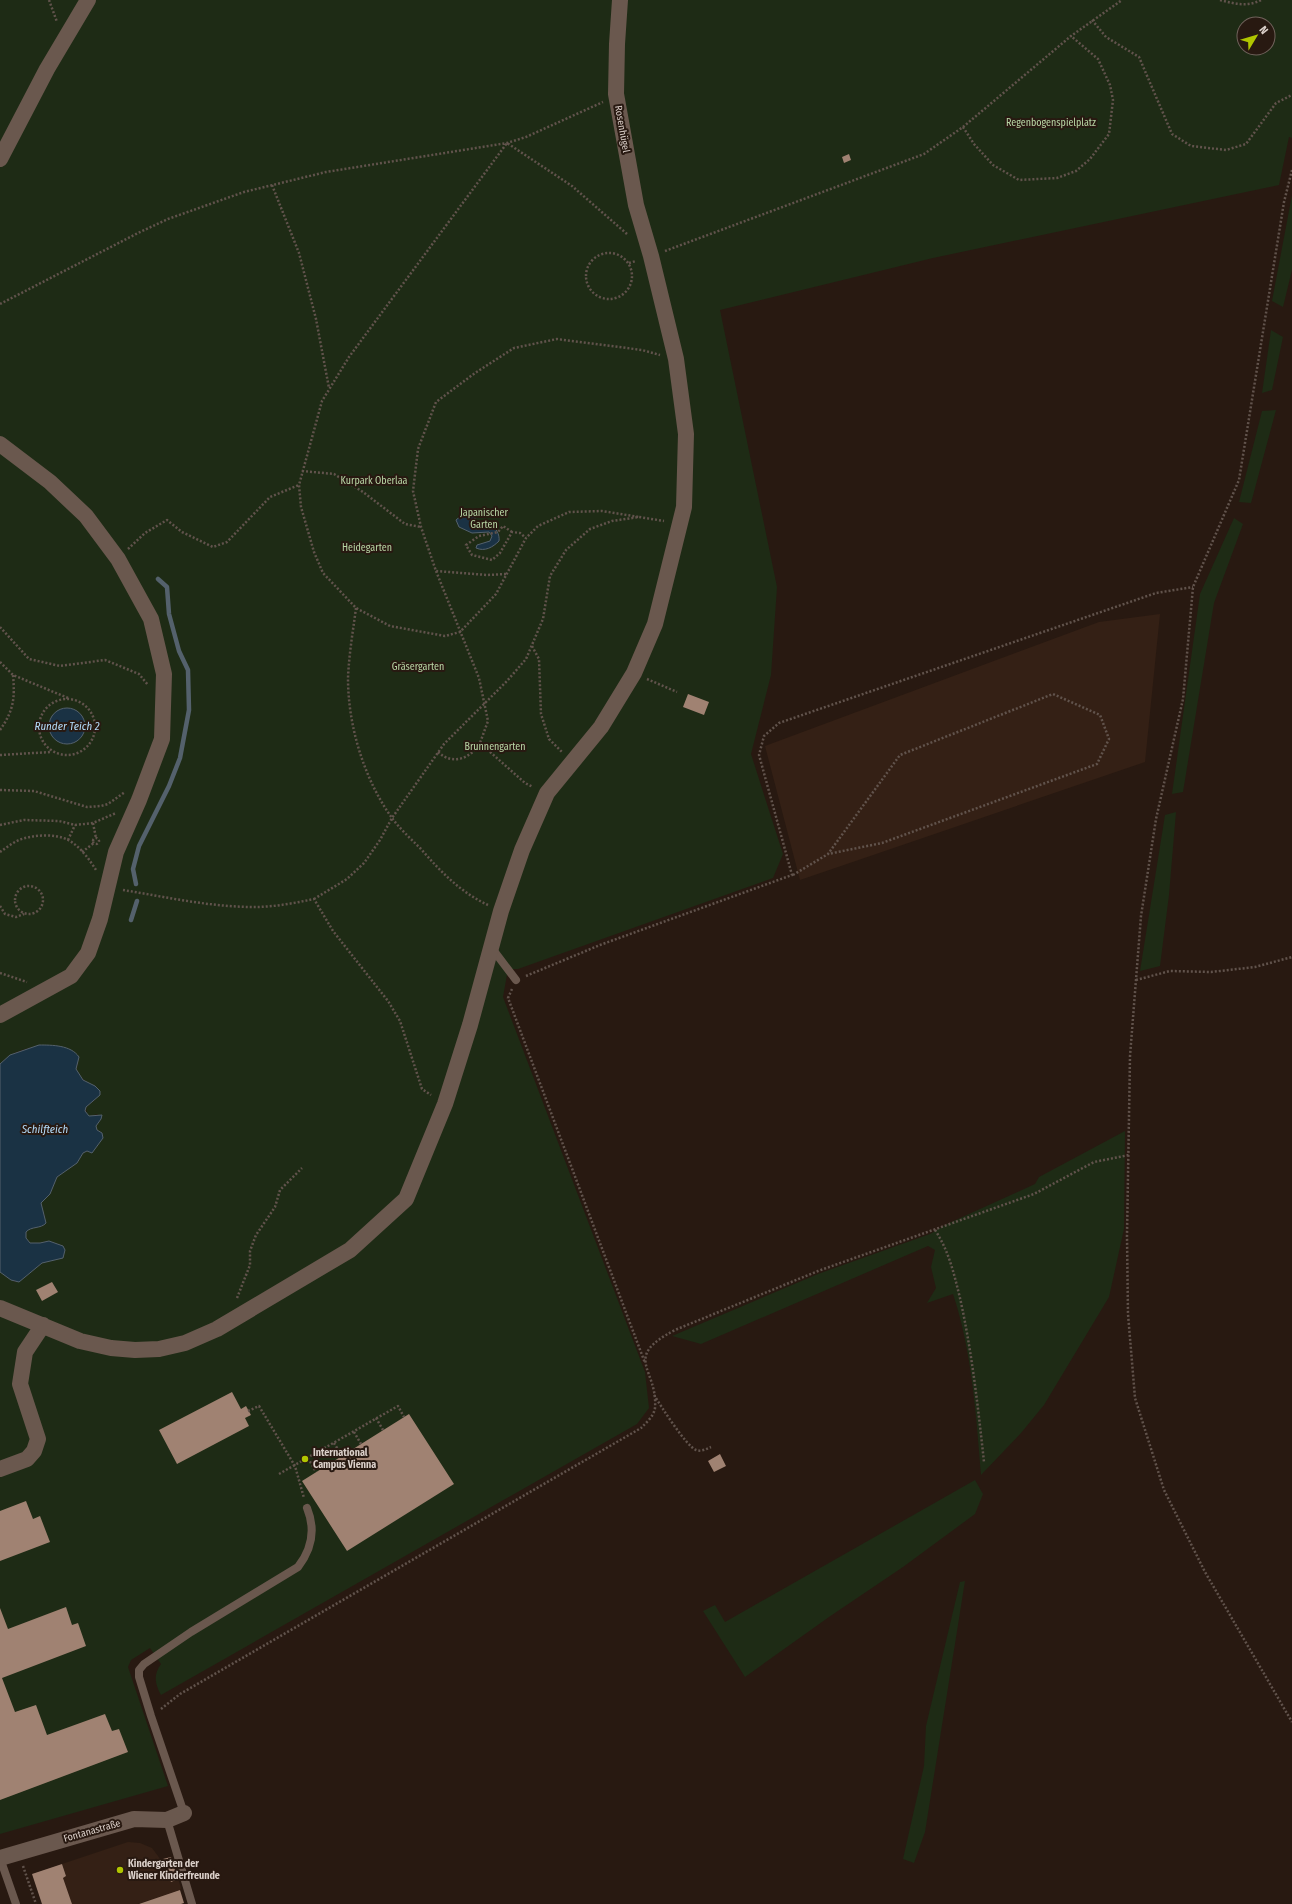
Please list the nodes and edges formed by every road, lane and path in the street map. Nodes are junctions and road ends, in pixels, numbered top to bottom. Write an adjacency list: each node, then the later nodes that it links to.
1 (88, 0): 12 (street)
2 (620, 0): 8 (street, Rosenhügel)
3 (1122, 0): 6 (path)
4 (1220, 0): 5 (path)
5 (1261, 0)
6 (1092, 20): 7 (path); 9 (path)
7 (1071, 36): 10 (path); 10 (path)
8 (616, 94): 11 (path); 16 (street, Rosenhügel)
9 (1292, 95)
10 (963, 127): 16 (path)
11 (507, 143): 14 (path); 15 (path); 20 (path)
12 (0, 159)
13 (1292, 170): 32 (path)
14 (272, 185): 18 (path); 20 (path)
15 (630, 236)
16 (651, 256): 19 (street, Rosenhügel)
17 (629, 264): 17 (path)
18 (0, 304)
19 (676, 359): 25 (street, Rosenhügel); 26 (path)
20 (329, 389): 22 (path)
21 (0, 444): 29 (street)
22 (302, 471): 23 (path); 26 (path)
23 (299, 485): 29 (path); 33 (path)
24 (639, 516): 25 (path); 28 (path); 36 (path)
25 (681, 524): 38 (street, Rosenhügel)
26 (421, 527): 30 (path)
27 (512, 532): 27 (path); 28 (path)
28 (526, 538): 31 (path)
29 (118, 559): 43 (street)
30 (436, 571): 31 (path); 35 (path)
31 (506, 574): 35 (path)
32 (1193, 587): 63 (path); 73 (path)
33 (356, 608): 35 (path); 53 (path)
34 (0, 627): 43 (path)
35 (460, 632): 42 (path)
36 (532, 646): 42 (path); 49 (path)
37 (0, 662): 39 (path)
38 (634, 673): 40 (path); 49 (street, Rosenhügel)
39 (13, 675): 41 (path); 44 (path)
40 (677, 692)
41 (70, 699): 46 (path); 46 (path)
42 (483, 703): 45 (path); 47 (path)
43 (163, 706): 52 (street)
44 (0, 730)
45 (480, 742): 47 (path); 51 (path)
46 (52, 752): 48 (path)
47 (438, 752): 53 (path)
48 (0, 755)
49 (572, 762): 51 (street, Rosenhügel)
50 (0, 790): 52 (path)
51 (547, 793): 67 (street, Rosenhügel)
52 (133, 796): 54 (path); 64 (street)
53 (392, 818): 65 (path); 67 (path)
54 (93, 823): 56 (path); 57 (path)
55 (0, 825): 56 (path)
56 (75, 825): 58 (path)
57 (96, 838): 59 (path); 59 (path)
58 (68, 840): 60 (path); 61 (path)
59 (94, 843): 61 (path)
60 (0, 852)
61 (82, 852): 64 (path)
62 (828, 854): 62 (path); 63 (path)
63 (792, 875): 72 (path)
64 (108, 888): 65 (path); 74 (street)
65 (314, 899): 76 (path)
66 (0, 906): 68 (path)
67 (501, 911): 69 (street, Rosenhügel)
68 (24, 914): 68 (path)
69 (490, 947): 72 (lane); 76 (street, Rosenhügel)
70 (1292, 956): 73 (path)
71 (0, 973): 74 (path)
72 (516, 980): 83 (path)
73 (1136, 980): 77 (path)
74 (53, 984): 75 (street)
75 (0, 1015)
76 (445, 1104): 82 (street, Rosenhügel)
77 (1128, 1155): 79 (path); 102 (path)
78 (302, 1168): 80 (path)
79 (934, 1230): 83 (path); 95 (path)
80 (235, 1300)
81 (0, 1308): 82 (street, Rosenhügel)
82 (43, 1325): 97 (street)
83 (646, 1363): 84 (path)
84 (654, 1395): 92 (path); 101 (path)
85 (248, 1410): 96 (path)
86 (404, 1417): 87 (path)
87 (376, 1418): 88 (path); 89 (path)
88 (383, 1430)
89 (354, 1432): 90 (path); 91 (path)
90 (334, 1443): 93 (path); 94 (path)
91 (361, 1444)
92 (711, 1447)
93 (342, 1456)
94 (308, 1458): 96 (path); 98 (path)
95 (984, 1462)
96 (295, 1466): 99 (path); 100 (path)
97 (0, 1469)
98 (316, 1472)
99 (279, 1474)
100 (307, 1508): 101 (lane)
101 (151, 1716): 103 (lane)
102 (1292, 1722)
103 (184, 1813): 104 (street, Fontanastraße)
104 (168, 1820): 105 (street, Fontanastraße); 109 (lane)
105 (0, 1858): 107 (lane)
106 (23, 1866): 108 (path)
107 (16, 1904)
108 (36, 1904)
109 (192, 1904)

